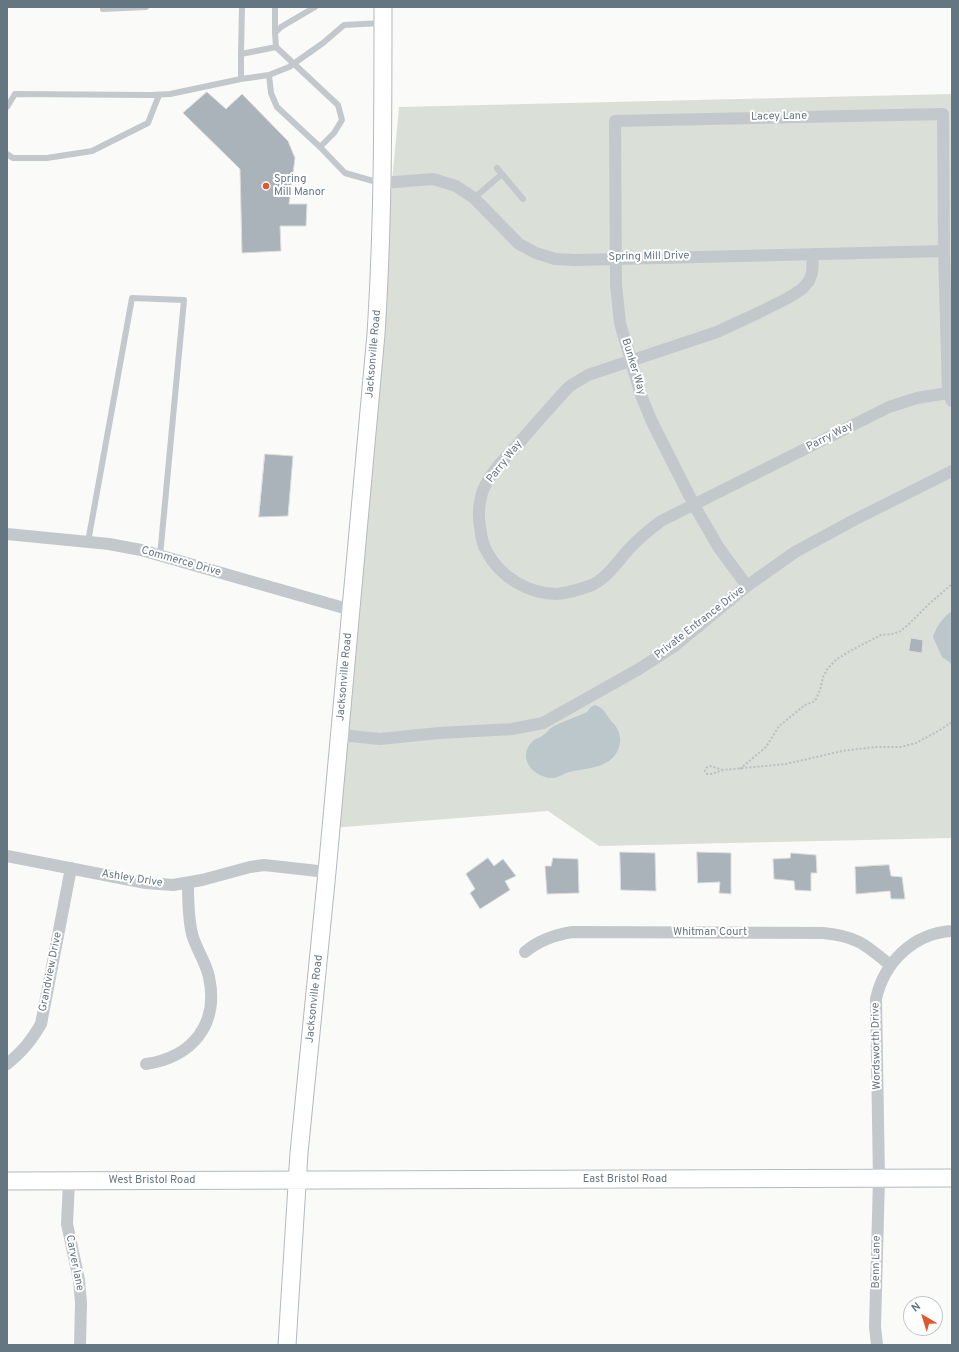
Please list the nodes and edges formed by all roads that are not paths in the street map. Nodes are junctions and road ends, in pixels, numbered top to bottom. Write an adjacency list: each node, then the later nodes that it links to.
1 (103, 7): 2 (lane)
2 (146, 7)
3 (242, 7): 9 (lane)
4 (275, 7): 7 (lane)
5 (314, 7): 7 (lane)
6 (383, 15): 10 (lane); 20 (main road, Jacksonville Road)
7 (275, 33): 8 (lane)
8 (276, 47): 9 (lane); 10 (lane)
9 (242, 54): 12 (lane)
10 (294, 64): 11 (lane); 16 (lane)
11 (269, 75): 12 (lane); 16 (lane)
12 (242, 79): 13 (lane)
13 (159, 95): 14 (lane); 17 (lane)
14 (7, 107)
15 (615, 121): 23 (street, Lacey Lane); 25 (street, Bunker Way)
16 (320, 147): 20 (lane)
17 (7, 154)
18 (497, 168): 19 (lane)
19 (502, 174): 21 (lane); 22 (lane)
20 (382, 183): 21 (street, Spring Mill Drive); 34 (main road, Jacksonville Road)
21 (474, 198): 25 (street, Spring Mill Drive)
22 (523, 199)
23 (944, 251): 24 (street, Spring Mill Drive); 27 (street)
24 (813, 254): 25 (street, Spring Mill Drive); 26 (street, Parry Way)
25 (616, 258): 26 (street, Bunker Way)
26 (631, 361): 29 (street, Bunker Way); 29 (street, Parry Way)
27 (950, 397): 29 (street, Parry Way)
28 (952, 470): 33 (street, Private Entrance Drive)
29 (694, 505): 33 (street, Bunker Way)
30 (7, 534): 31 (street, Commerce Drive)
31 (88, 542): 32 (street, Commerce Drive); 32 (lane)
32 (160, 556): 34 (street, Commerce Drive)
33 (747, 586): 35 (street, Private Entrance Drive)
34 (352, 610): 35 (main road, Jacksonville Road)
35 (340, 735): 38 (main road, Jacksonville Road)
36 (7, 856): 37 (street, Ashley Drive)
37 (71, 868): 39 (street, Ashley Drive); 43 (street, Grandview Drive)
38 (327, 872): 39 (street, Ashley Drive); 49 (main road, Jacksonville Road)
39 (188, 883): 44 (street)
40 (952, 931): 42 (street, Wordsworth Drive)
41 (525, 952): 42 (street, Whitman Court)
42 (890, 965): 46 (street, Wordsworth Drive)
43 (7, 1064)
44 (146, 1064)
45 (952, 1178): 46 (main road, East Bristol Road)
46 (879, 1179): 49 (main road, East Bristol Road); 52 (street, Benn Lane)
47 (7, 1181): 48 (main road, West Bristol Road)
48 (69, 1181): 49 (main road, West Bristol Road); 50 (street, Carver lane)
49 (298, 1181): 51 (main road, Jacksonville Road)
50 (80, 1345)
51 (287, 1345)
52 (876, 1345)

